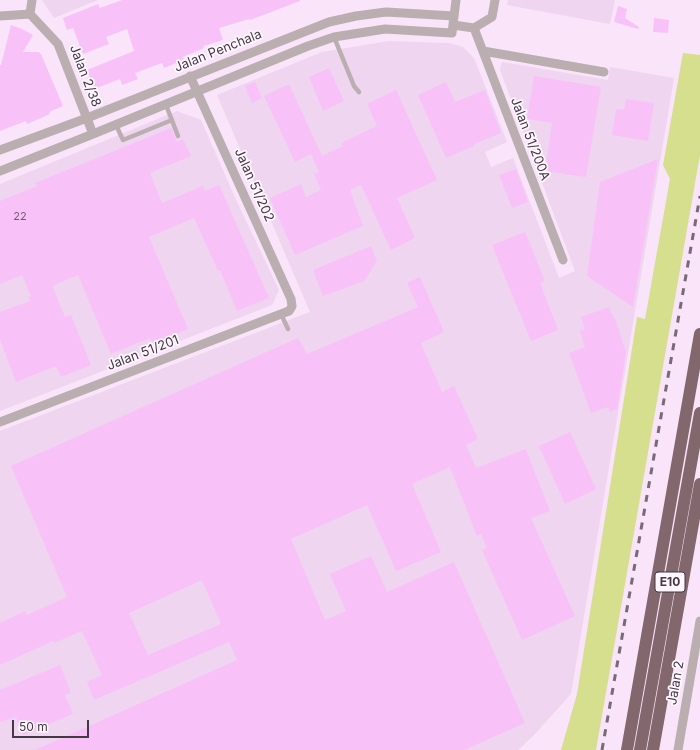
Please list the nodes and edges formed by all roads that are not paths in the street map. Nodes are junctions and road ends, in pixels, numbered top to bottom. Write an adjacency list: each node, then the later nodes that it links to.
1 (32, 0): 4 (street)
2 (456, 0): 6 (street)
3 (495, 0): 7 (street)
4 (30, 14): 5 (street); 16 (street, Jalan 2/38)
5 (0, 16)
6 (454, 16): 8 (street); 12 (street, Jalan Penchala)
7 (474, 28): 8 (street); 10 (street, Jalan 51/200A)
8 (452, 29): 9 (street)
9 (334, 37): 13 (street); 14 (lane)
10 (483, 51): 11 (street); 23 (street, Jalan 51/200A)
11 (604, 72)
12 (190, 76): 13 (street, Jalan 51/202); 16 (street, Jalan Penchala)
13 (197, 92): 15 (street); 24 (street, Jalan 51/202)
14 (359, 92)
15 (166, 105): 17 (lane); 18 (street)
16 (87, 118): 19 (street, Jalan 2/38); 21 (street, Jalan Penchala)
17 (172, 120): 18 (lane); 20 (lane)
18 (116, 125): 19 (street)
19 (93, 134): 22 (street)
20 (178, 136)
21 (0, 150)
22 (0, 171)
23 (563, 260)
24 (292, 306): 25 (street, Jalan 51/201)
25 (281, 314): 26 (lane); 29 (street, Jalan 51/201)
26 (288, 329)
27 (700, 334): 33 (highway)
28 (700, 414): 34 (highway, E10)
29 (0, 422)
30 (700, 484): 35 (highway, E10)
31 (700, 620): 32 (street, Jalan 2)
32 (697, 659): 36 (street, Jalan 2)
33 (627, 750)
34 (640, 750)
35 (653, 750)
36 (678, 750)

